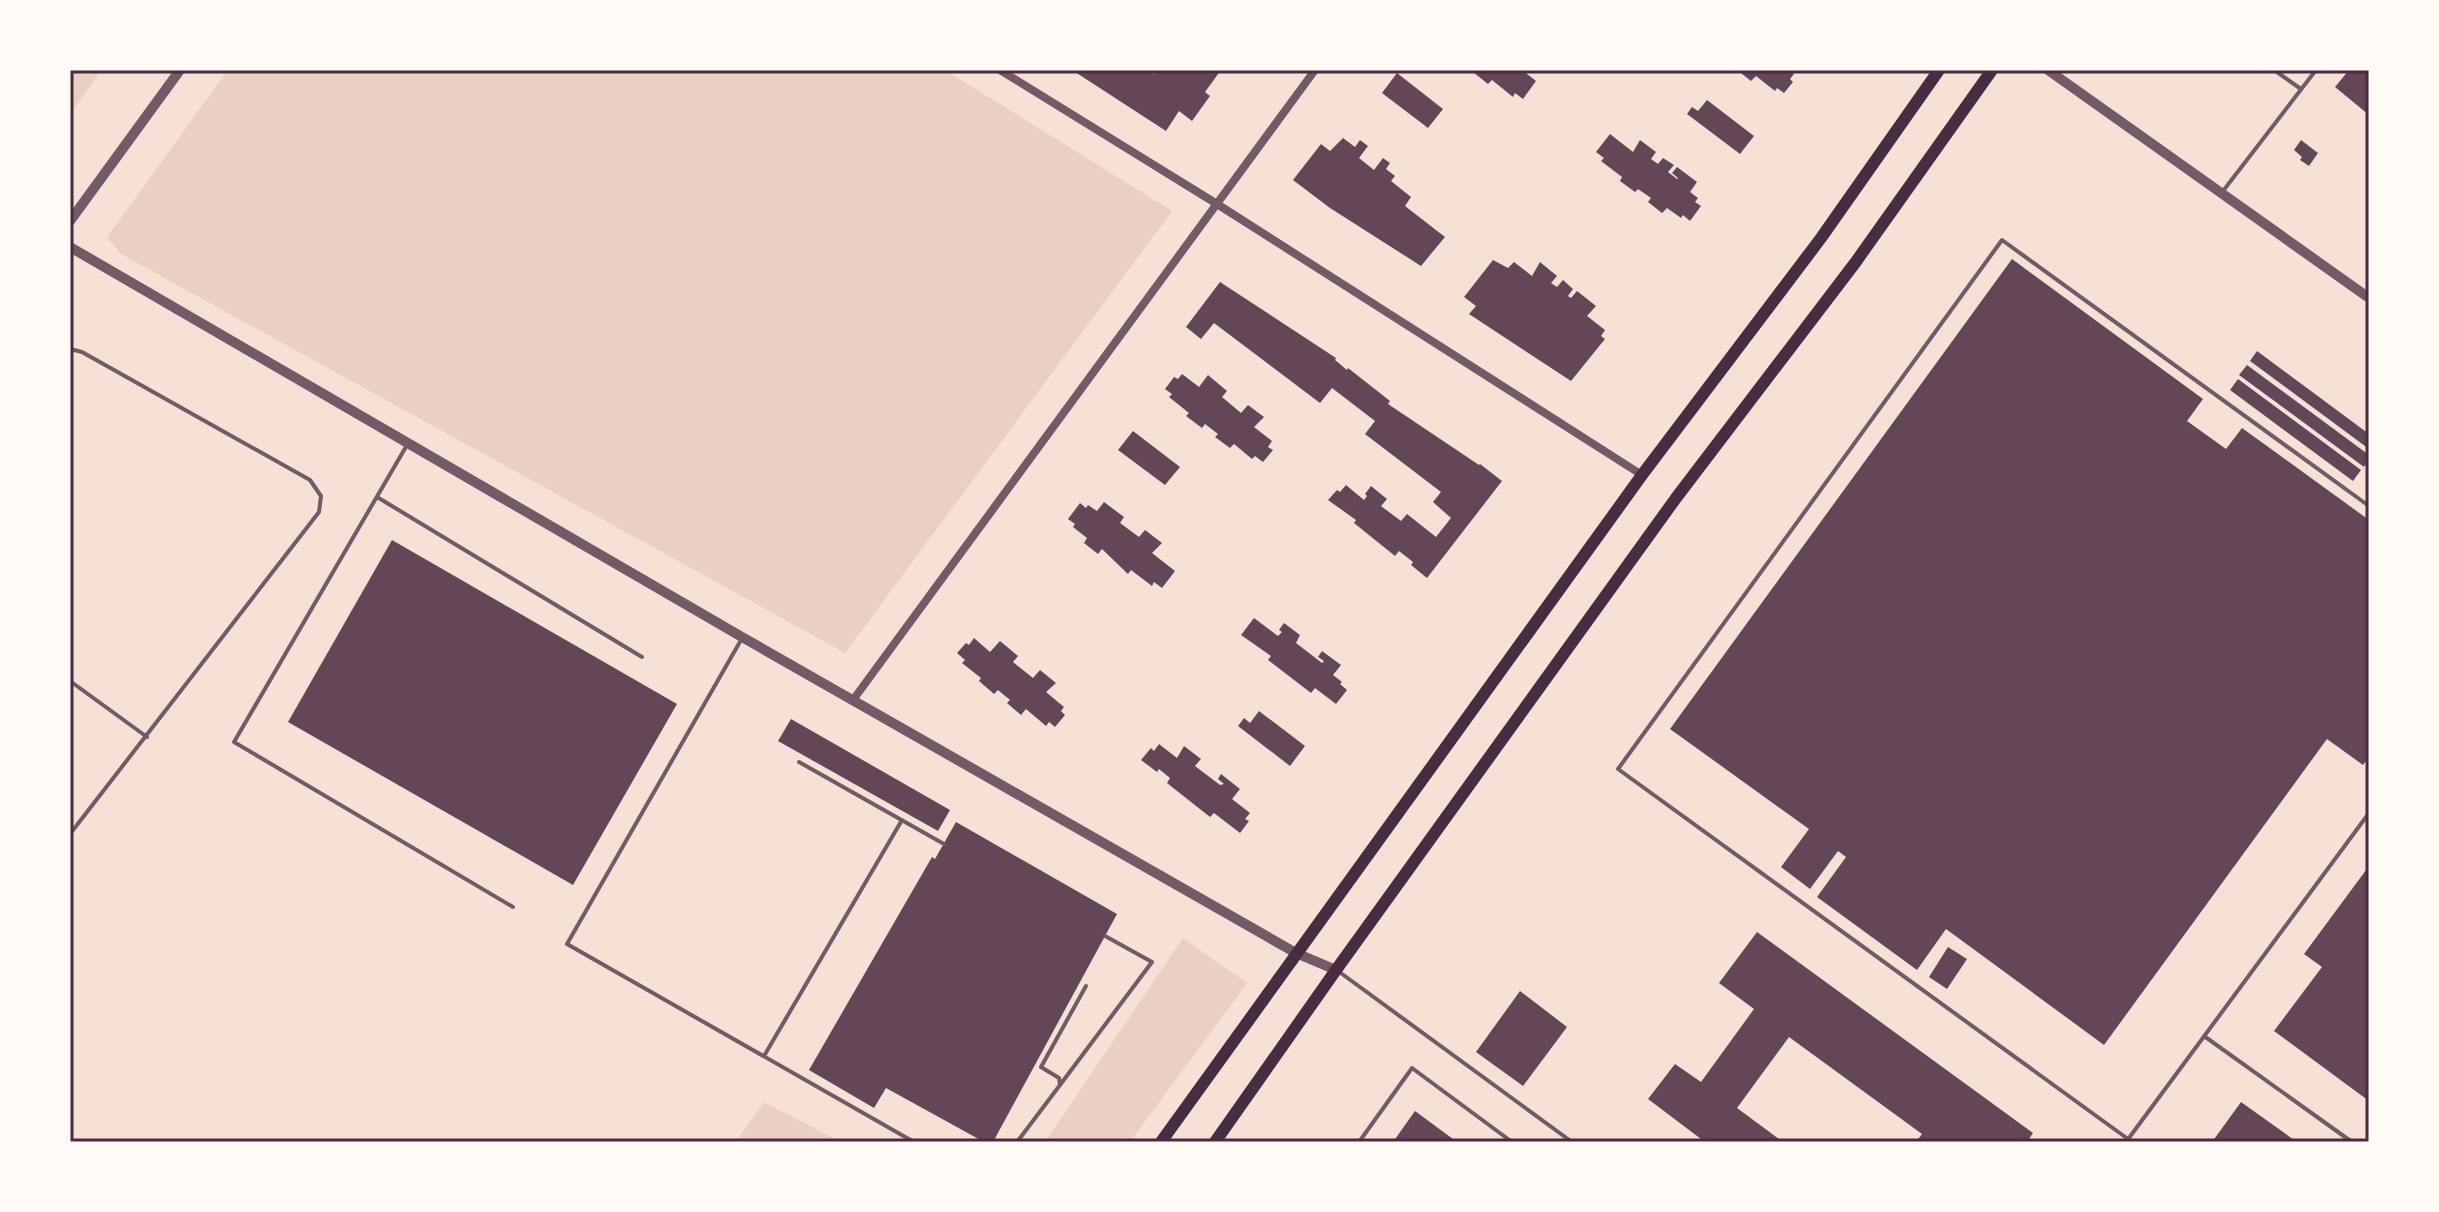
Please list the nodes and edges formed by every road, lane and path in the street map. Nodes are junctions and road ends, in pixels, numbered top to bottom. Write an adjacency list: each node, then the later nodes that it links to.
1 (180, 70): 12 (street)
2 (1000, 70): 11 (street)
3 (1315, 70): 11 (street)
4 (1939, 70): 17 (main road)
5 (1992, 70): 33 (main road)
6 (2048, 70): 10 (street)
7 (2274, 70): 9 (lane)
8 (2316, 70): 9 (lane)
9 (2301, 89): 10 (lane)
10 (2221, 193): 14 (street)
11 (1217, 204): 17 (street); 23 (street)
12 (70, 221)
13 (70, 247): 16 (street)
14 (2369, 298)
15 (70, 349): 24 (lane)
16 (408, 443): 18 (lane); 20 (street)
17 (1642, 475): 32 (main road)
18 (377, 497): 21 (lane); 30 (lane)
19 (2369, 506): 38 (lane)
20 (742, 637): 23 (street); 36 (lane)
21 (642, 657)
22 (70, 681): 24 (lane)
23 (853, 700): 32 (street)
24 (147, 737): 28 (lane)
25 (799, 762): 27 (lane)
26 (2369, 813): 35 (lane)
27 (902, 820): 29 (lane); 36 (lane)
28 (70, 834)
29 (944, 844)
30 (513, 907)
31 (1105, 936): 37 (lane)
32 (1296, 953): 33 (street); 41 (main road)
33 (1336, 970): 42 (main road); 45 (lane)
34 (1086, 986): 37 (lane)
35 (2204, 1036): 38 (lane); 46 (lane)
36 (764, 1056): 39 (lane)
37 (1060, 1085): 40 (lane)
38 (2127, 1141)
39 (914, 1142)
40 (1017, 1142)
41 (1161, 1142)
42 (1215, 1142)
43 (1359, 1142): 44 (lane)
44 (1512, 1142)
45 (1572, 1142)
46 (2352, 1142)

